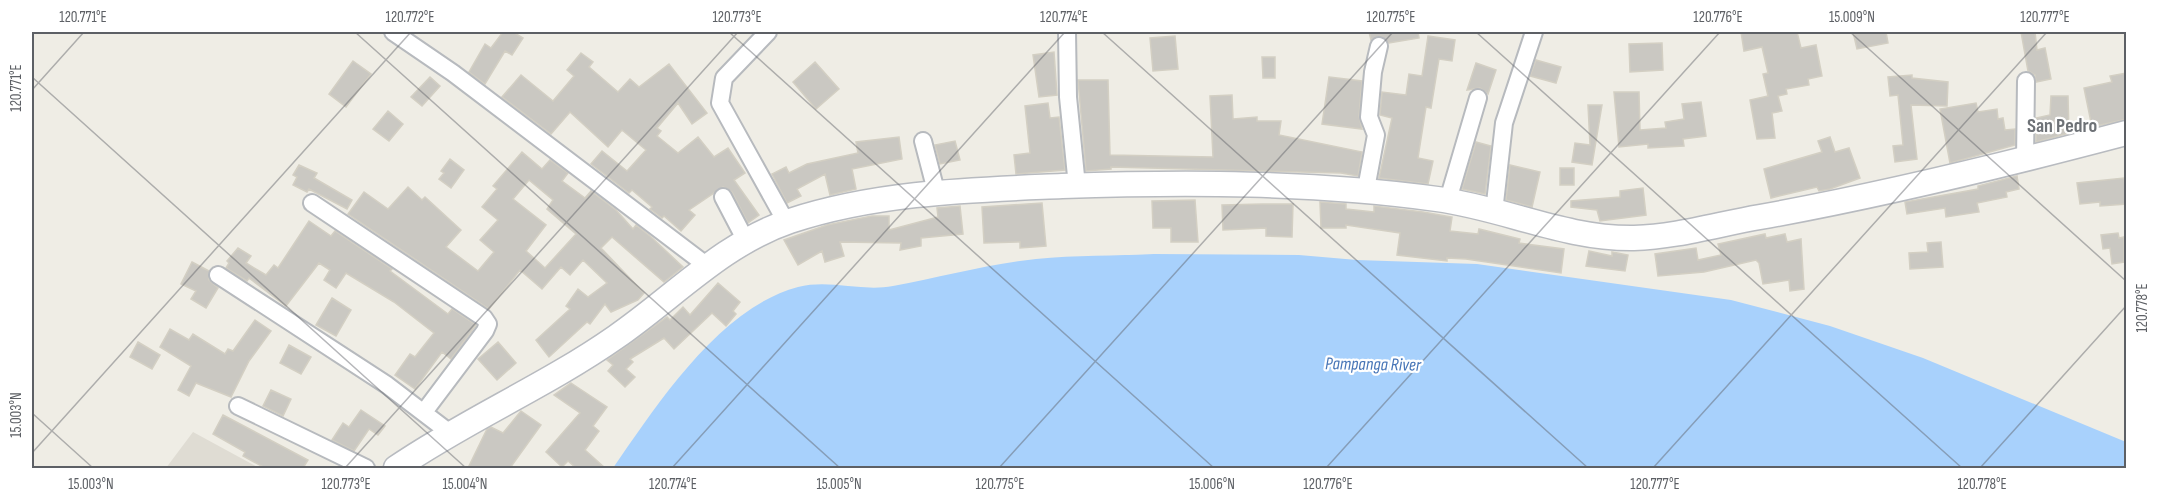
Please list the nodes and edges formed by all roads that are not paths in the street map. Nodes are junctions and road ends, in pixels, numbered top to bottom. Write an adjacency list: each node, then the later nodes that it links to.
1 (393, 32): 20 (street)
2 (768, 32): 18 (street)
3 (1067, 32): 11 (street)
4 (1534, 32): 17 (street)
5 (1379, 46): 12 (street)
6 (2025, 81): 10 (street)
7 (1478, 98): 15 (street)
8 (2127, 134): 10 (street)
9 (923, 141): 13 (street)
10 (2025, 159): 17 (street)
11 (1077, 186): 12 (street); 13 (street)
12 (1366, 189): 15 (street)
13 (936, 191): 18 (street)
14 (723, 197): 19 (street)
15 (1448, 200): 17 (street)
16 (312, 203): 23 (street)
17 (1494, 212)
18 (786, 222): 19 (street)
19 (746, 241): 20 (street)
20 (706, 265): 24 (street)
21 (218, 275): 23 (street)
22 (238, 406): 25 (street)
23 (424, 412): 24 (street)
24 (450, 433): 26 (street)
25 (366, 468)
26 (396, 468)

